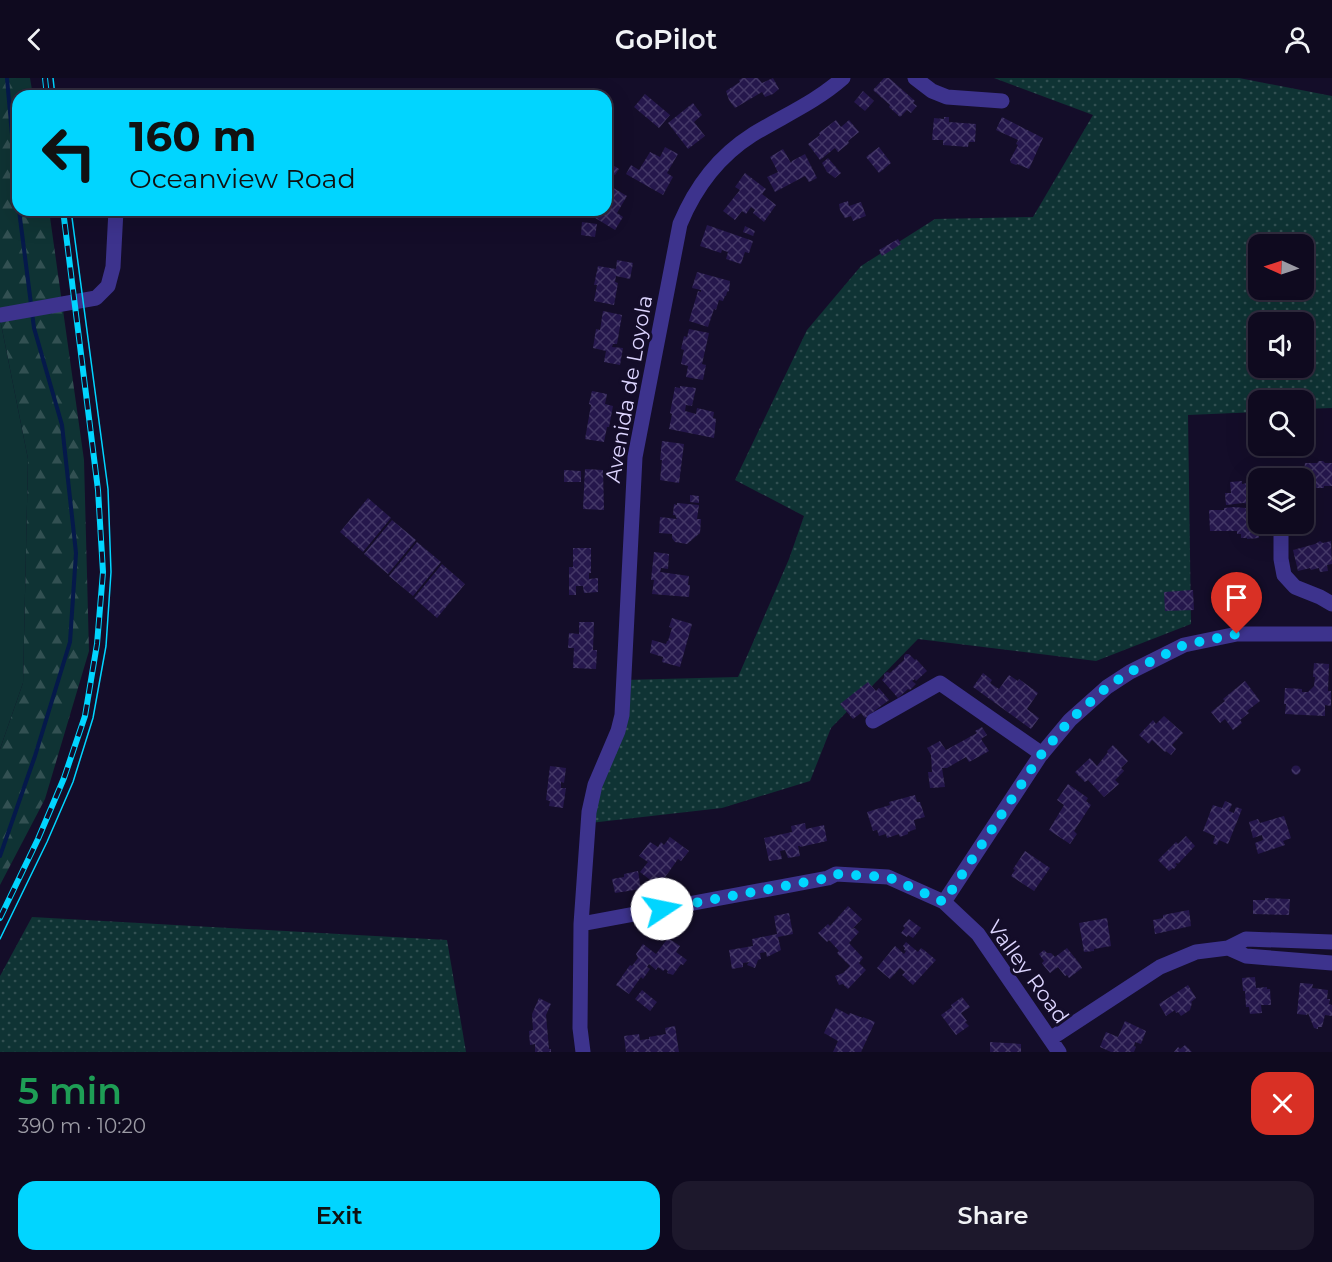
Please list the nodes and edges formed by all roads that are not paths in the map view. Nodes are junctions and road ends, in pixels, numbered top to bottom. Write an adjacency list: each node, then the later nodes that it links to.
1 (843, 78): 12 (street, Avenida de Loyola)
2 (915, 78): 3 (street)
3 (1002, 101)
4 (116, 216): 5 (street)
5 (0, 315)
6 (1281, 534): 7 (street)
7 (1332, 604)
8 (1332, 634): 10 (street)
9 (873, 721): 10 (street)
10 (1042, 754): 11 (street)
11 (944, 902): 12 (street, Valley Road); 16 (street, Valley Road)
12 (581, 924): 17 (street, Avenida de Loyola)
13 (1332, 942): 14 (street)
14 (1228, 948): 15 (street); 16 (street)
15 (1332, 963)
16 (1050, 1039): 18 (street, Valley Road)
17 (583, 1052)
18 (1059, 1052)

